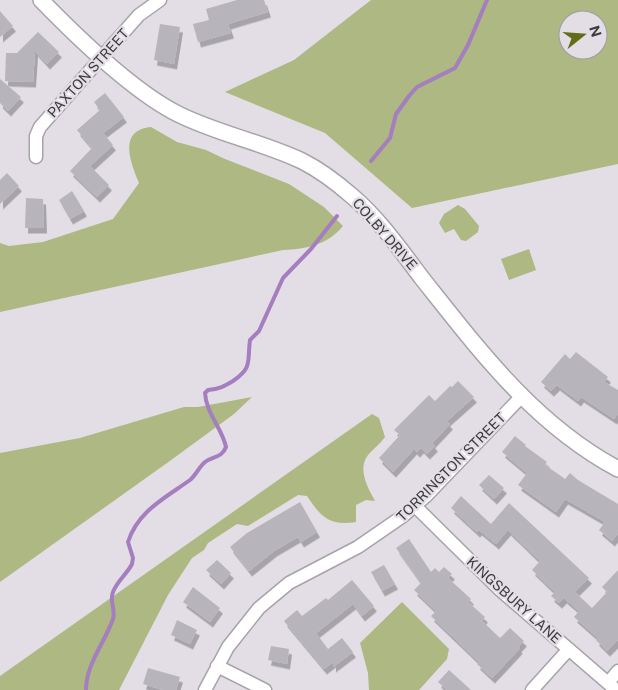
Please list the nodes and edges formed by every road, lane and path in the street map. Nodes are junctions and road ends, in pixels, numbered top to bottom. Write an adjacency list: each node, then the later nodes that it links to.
1 (41, 0): 3 (street, COLBY DRIVE)
2 (160, 0): 3 (street, PAXTON STREET)
3 (102, 57): 4 (street, PAXTON STREET); 5 (street, COLBY DRIVE)
4 (36, 157)
5 (521, 397): 6 (street, COLBY DRIVE); 7 (street, TORRINGTON STREET)
6 (618, 469)
7 (416, 506): 8 (street, KINGSBURY LANE); 9 (street, TORRINGTON STREET)
8 (569, 649): 11 (street, KINGSBURY LANE); 14 (street)
9 (217, 666): 12 (street, TORRINGTON STREET); 13 (street)
10 (618, 671): 11 (street)
11 (612, 686)
12 (205, 690)
13 (265, 690)
14 (532, 690)

